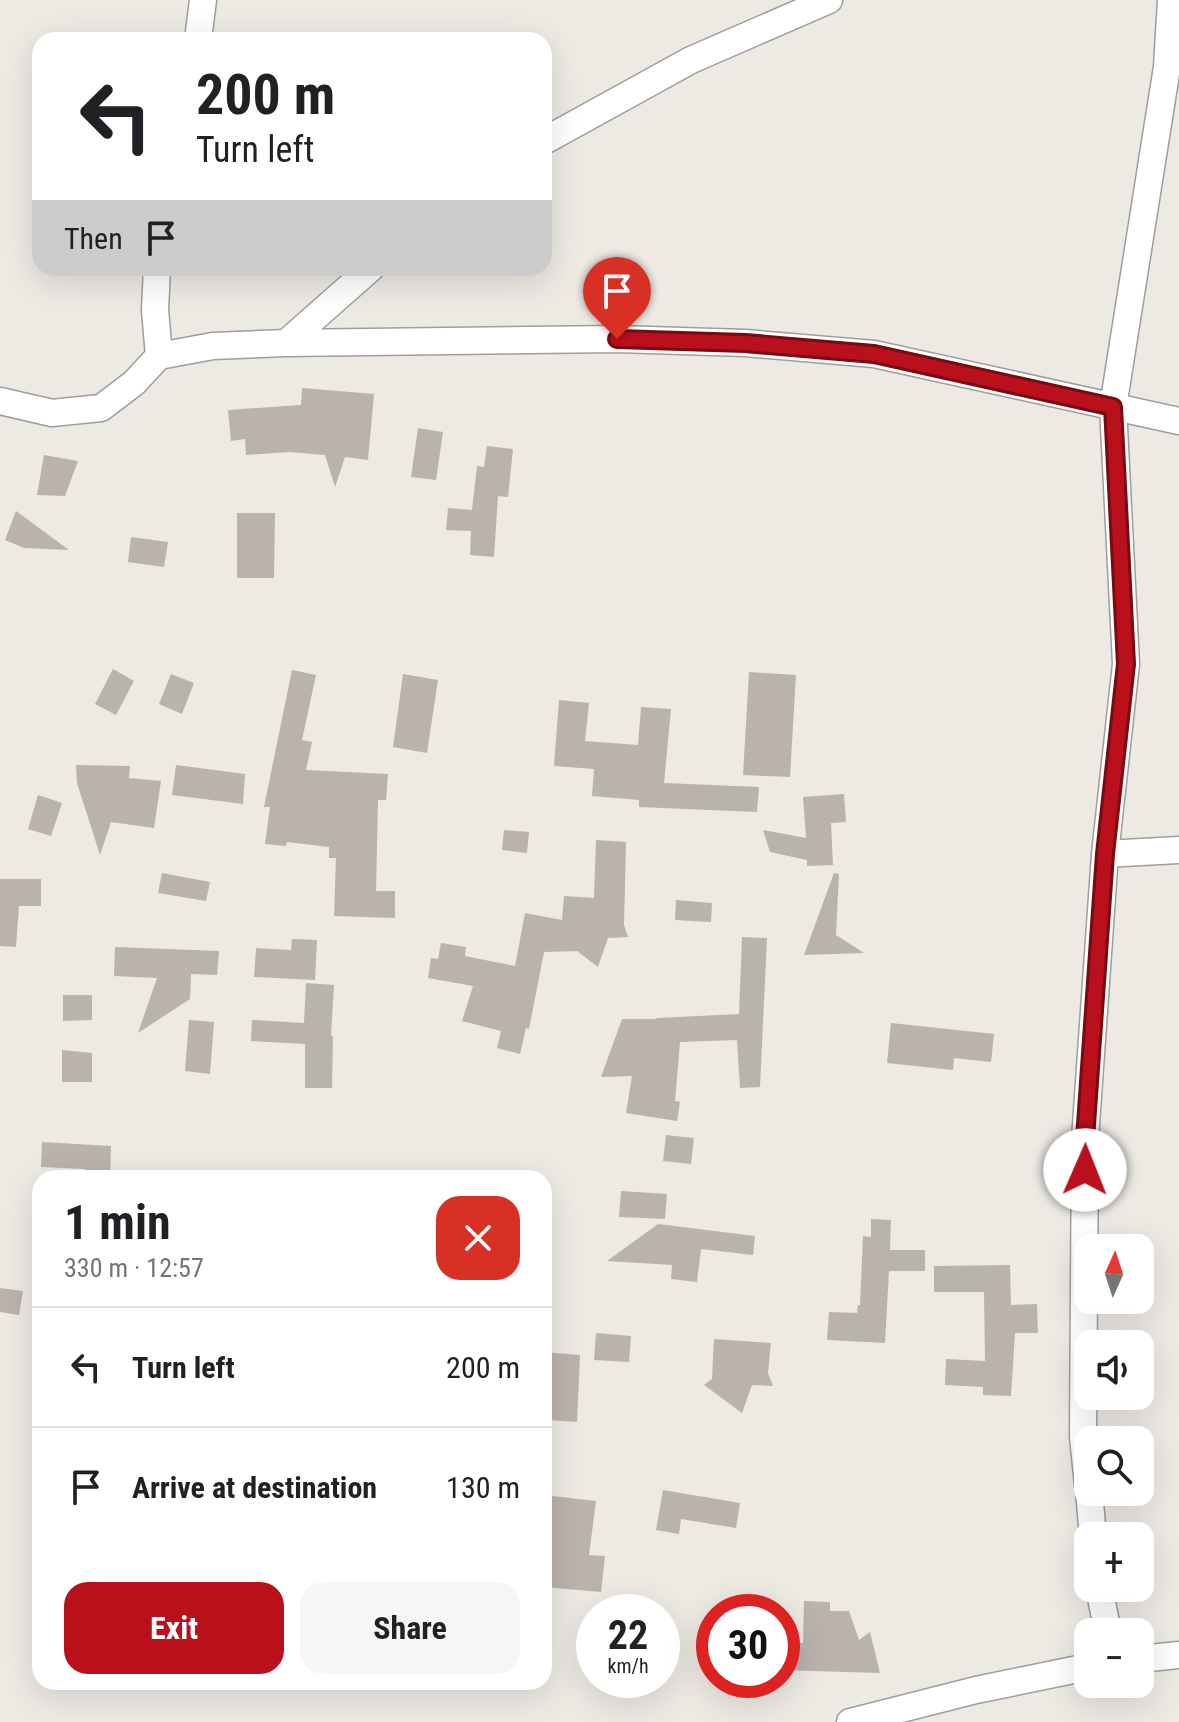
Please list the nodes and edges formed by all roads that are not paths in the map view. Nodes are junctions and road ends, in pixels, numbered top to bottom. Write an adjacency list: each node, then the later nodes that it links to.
1 (203, 0): 4 (street)
2 (829, 0): 6 (street)
3 (1171, 0): 5 (street)
4 (199, 32)
5 (1173, 68): 12 (street)
6 (552, 137)
7 (157, 276): 10 (street)
8 (362, 276): 9 (street)
9 (286, 343): 10 (street); 12 (street)
10 (159, 356): 11 (street)
11 (0, 401)
12 (1113, 407): 13 (street); 15 (street)
13 (1179, 421)
14 (1179, 850): 15 (street)
15 (1105, 854): 16 (street)
16 (1083, 1426)
17 (1179, 1655): 18 (street)
18 (1154, 1658)
19 (1074, 1670): 20 (street)
20 (850, 1722)

